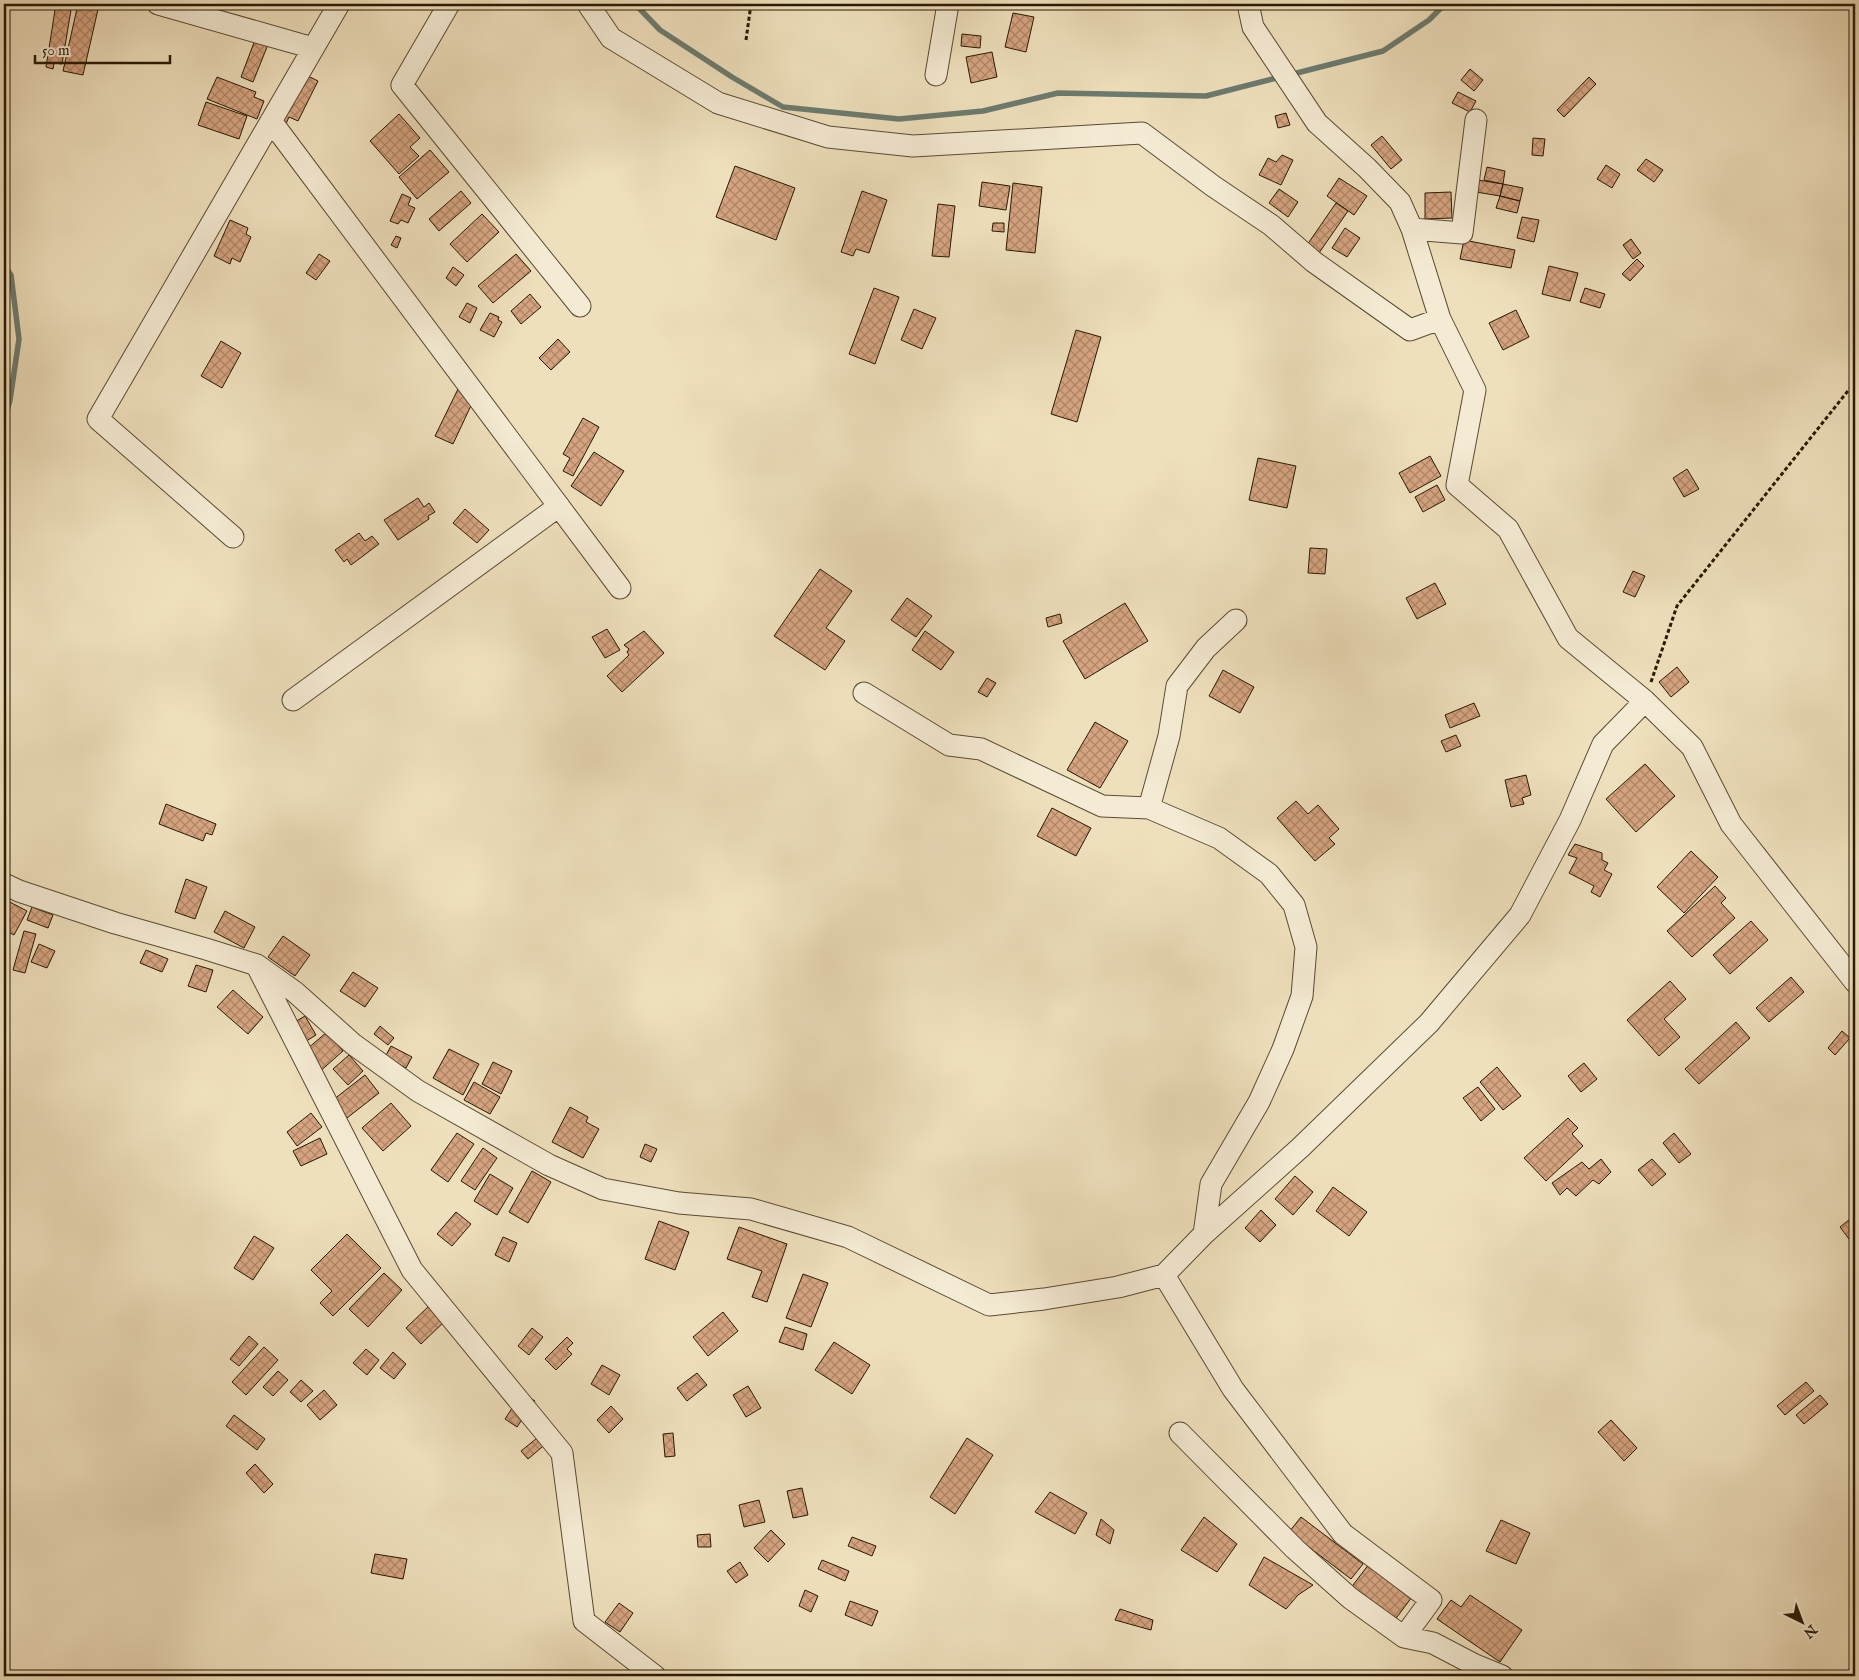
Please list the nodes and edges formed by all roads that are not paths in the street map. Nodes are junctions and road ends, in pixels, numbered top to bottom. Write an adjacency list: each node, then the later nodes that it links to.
1 (158, 4): 7 (street)
2 (339, 4): 7 (street)
3 (449, 4): 12 (street)
4 (588, 4): 13 (street)
5 (948, 4): 8 (street)
6 (1248, 4): 11 (street)
7 (313, 48): 10 (street)
8 (936, 75)
9 (1476, 120): 11 (street)
10 (271, 121): 14 (street); 15 (street)
11 (1412, 229): 13 (street)
12 (580, 306)
13 (1440, 319): 20 (street)
14 (559, 506): 16 (street); 19 (street)
15 (233, 537)
16 (620, 588)
17 (1236, 620): 21 (street)
18 (864, 694): 21 (street)
19 (293, 700)
20 (1644, 701): 24 (street); 25 (street)
21 (1149, 808): 25 (street)
22 (4, 884): 23 (street)
23 (256, 965): 26 (street); 29 (street)
24 (1855, 982)
25 (1204, 1234): 26 (street)
26 (1164, 1275): 28 (street)
27 (1180, 1434): 28 (street)
28 (1404, 1637): 30 (street)
29 (655, 1676)
30 (1502, 1676)

